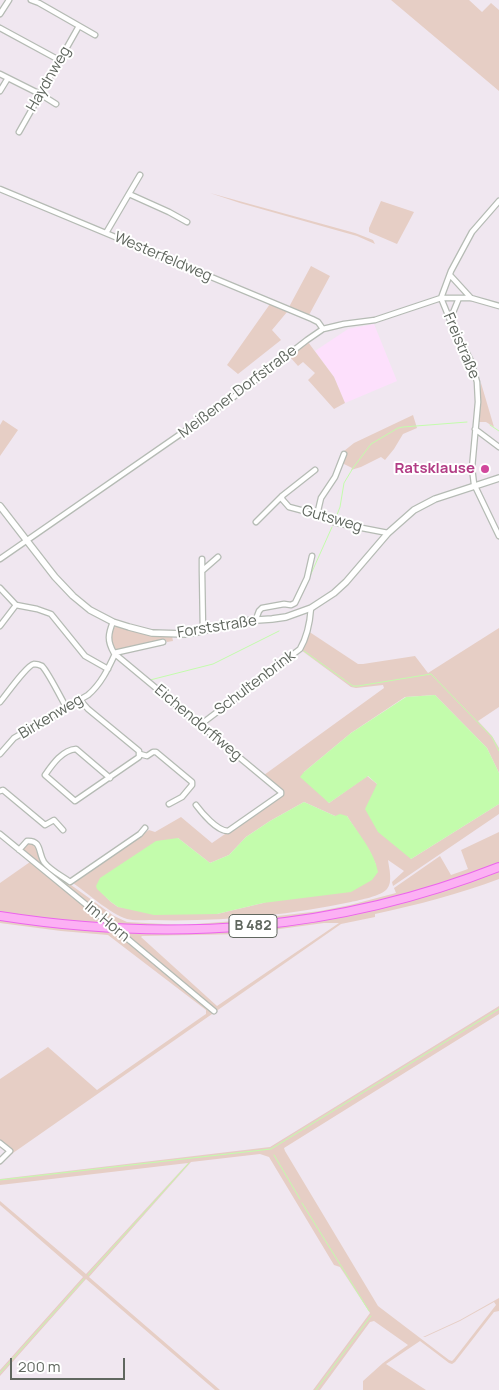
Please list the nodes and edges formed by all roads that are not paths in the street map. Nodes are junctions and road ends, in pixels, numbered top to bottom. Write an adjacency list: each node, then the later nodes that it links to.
1 (8, 0): 3 (street)
2 (31, 0): 4 (street)
3 (0, 14)
4 (80, 26): 6 (street); 7 (street, Haydnweg)
5 (0, 28): 7 (street)
6 (95, 35)
7 (59, 60): 11 (street, Haydnweg)
8 (0, 74): 9 (street)
9 (8, 78): 10 (street); 11 (street)
10 (0, 91)
11 (40, 94): 12 (street); 13 (street, Haydnweg)
12 (56, 104)
13 (19, 132)
14 (140, 175): 16 (street)
15 (0, 189): 19 (street, Westerfeldweg)
16 (129, 194): 18 (street); 19 (street)
17 (499, 201): 20 (street)
18 (187, 222)
19 (106, 233): 26 (street, Westerfeldweg)
20 (450, 275): 21 (street); 23 (street)
21 (441, 298): 22 (street, Meißener Dorfstraße); 25 (street, Freistraße); 26 (street, Meißener Dorfstraße)
22 (459, 298): 23 (street, Meißener Dorfstraße); 25 (street)
23 (471, 298): 24 (street, Meißener Dorfstraße)
24 (499, 306)
25 (450, 320): 27 (street, Freistraße)
26 (323, 329): 39 (street, Meißener Dorfstraße)
27 (474, 429): 28 (street); 32 (street, Freistraße)
28 (499, 447)
29 (344, 454): 35 (street)
30 (315, 470): 33 (street)
31 (499, 478): 32 (street, Forststraße)
32 (475, 485): 37 (street, Forststraße); 38 (street, Freistraße)
33 (282, 496): 35 (street, Gutsweg); 36 (street)
34 (0, 506): 39 (street, Forststraße)
35 (317, 515): 37 (street, Gutsweg)
36 (256, 522)
37 (388, 533): 47 (street, Forststraße)
38 (499, 536)
39 (27, 541): 42 (street, Meißener Dorfstraße); 49 (street, Forststraße)
40 (312, 556): 48 (street)
41 (218, 558): 44 (street)
42 (0, 559)
43 (202, 560): 44 (street)
44 (202, 571): 51 (street)
45 (0, 588): 46 (street)
46 (16, 605): 50 (street); 54 (street)
47 (311, 608): 48 (street, Forststraße); 58 (street, Schultenbrink)
48 (256, 619): 51 (street, Forststraße)
49 (113, 622): 51 (street, Forststraße); 53 (street)
50 (0, 626)
51 (203, 631)
52 (163, 642): 53 (street, Forststraße)
53 (114, 653): 54 (street, Birkenweg); 58 (street, Eichendorffweg)
54 (108, 670): 55 (street, Birkenweg)
55 (80, 700): 57 (street, Birkenweg); 60 (street)
56 (0, 702): 57 (street)
57 (66, 707): 59 (street, Birkenweg)
58 (200, 725): 64 (street, Eichendorffweg)
59 (0, 754)
60 (140, 754): 61 (street); 63 (street)
61 (110, 778): 61 (street)
62 (0, 791): 66 (street)
63 (169, 804)
64 (196, 805)
65 (144, 828): 68 (street)
66 (63, 830)
67 (0, 834): 68 (street, Im Horn)
68 (19, 850): 71 (street, Im Horn, bridge)
69 (499, 867): 70 (main road, B 482)
70 (0, 916)
71 (214, 1011)
72 (0, 1143): 73 (street)
73 (0, 1161)

